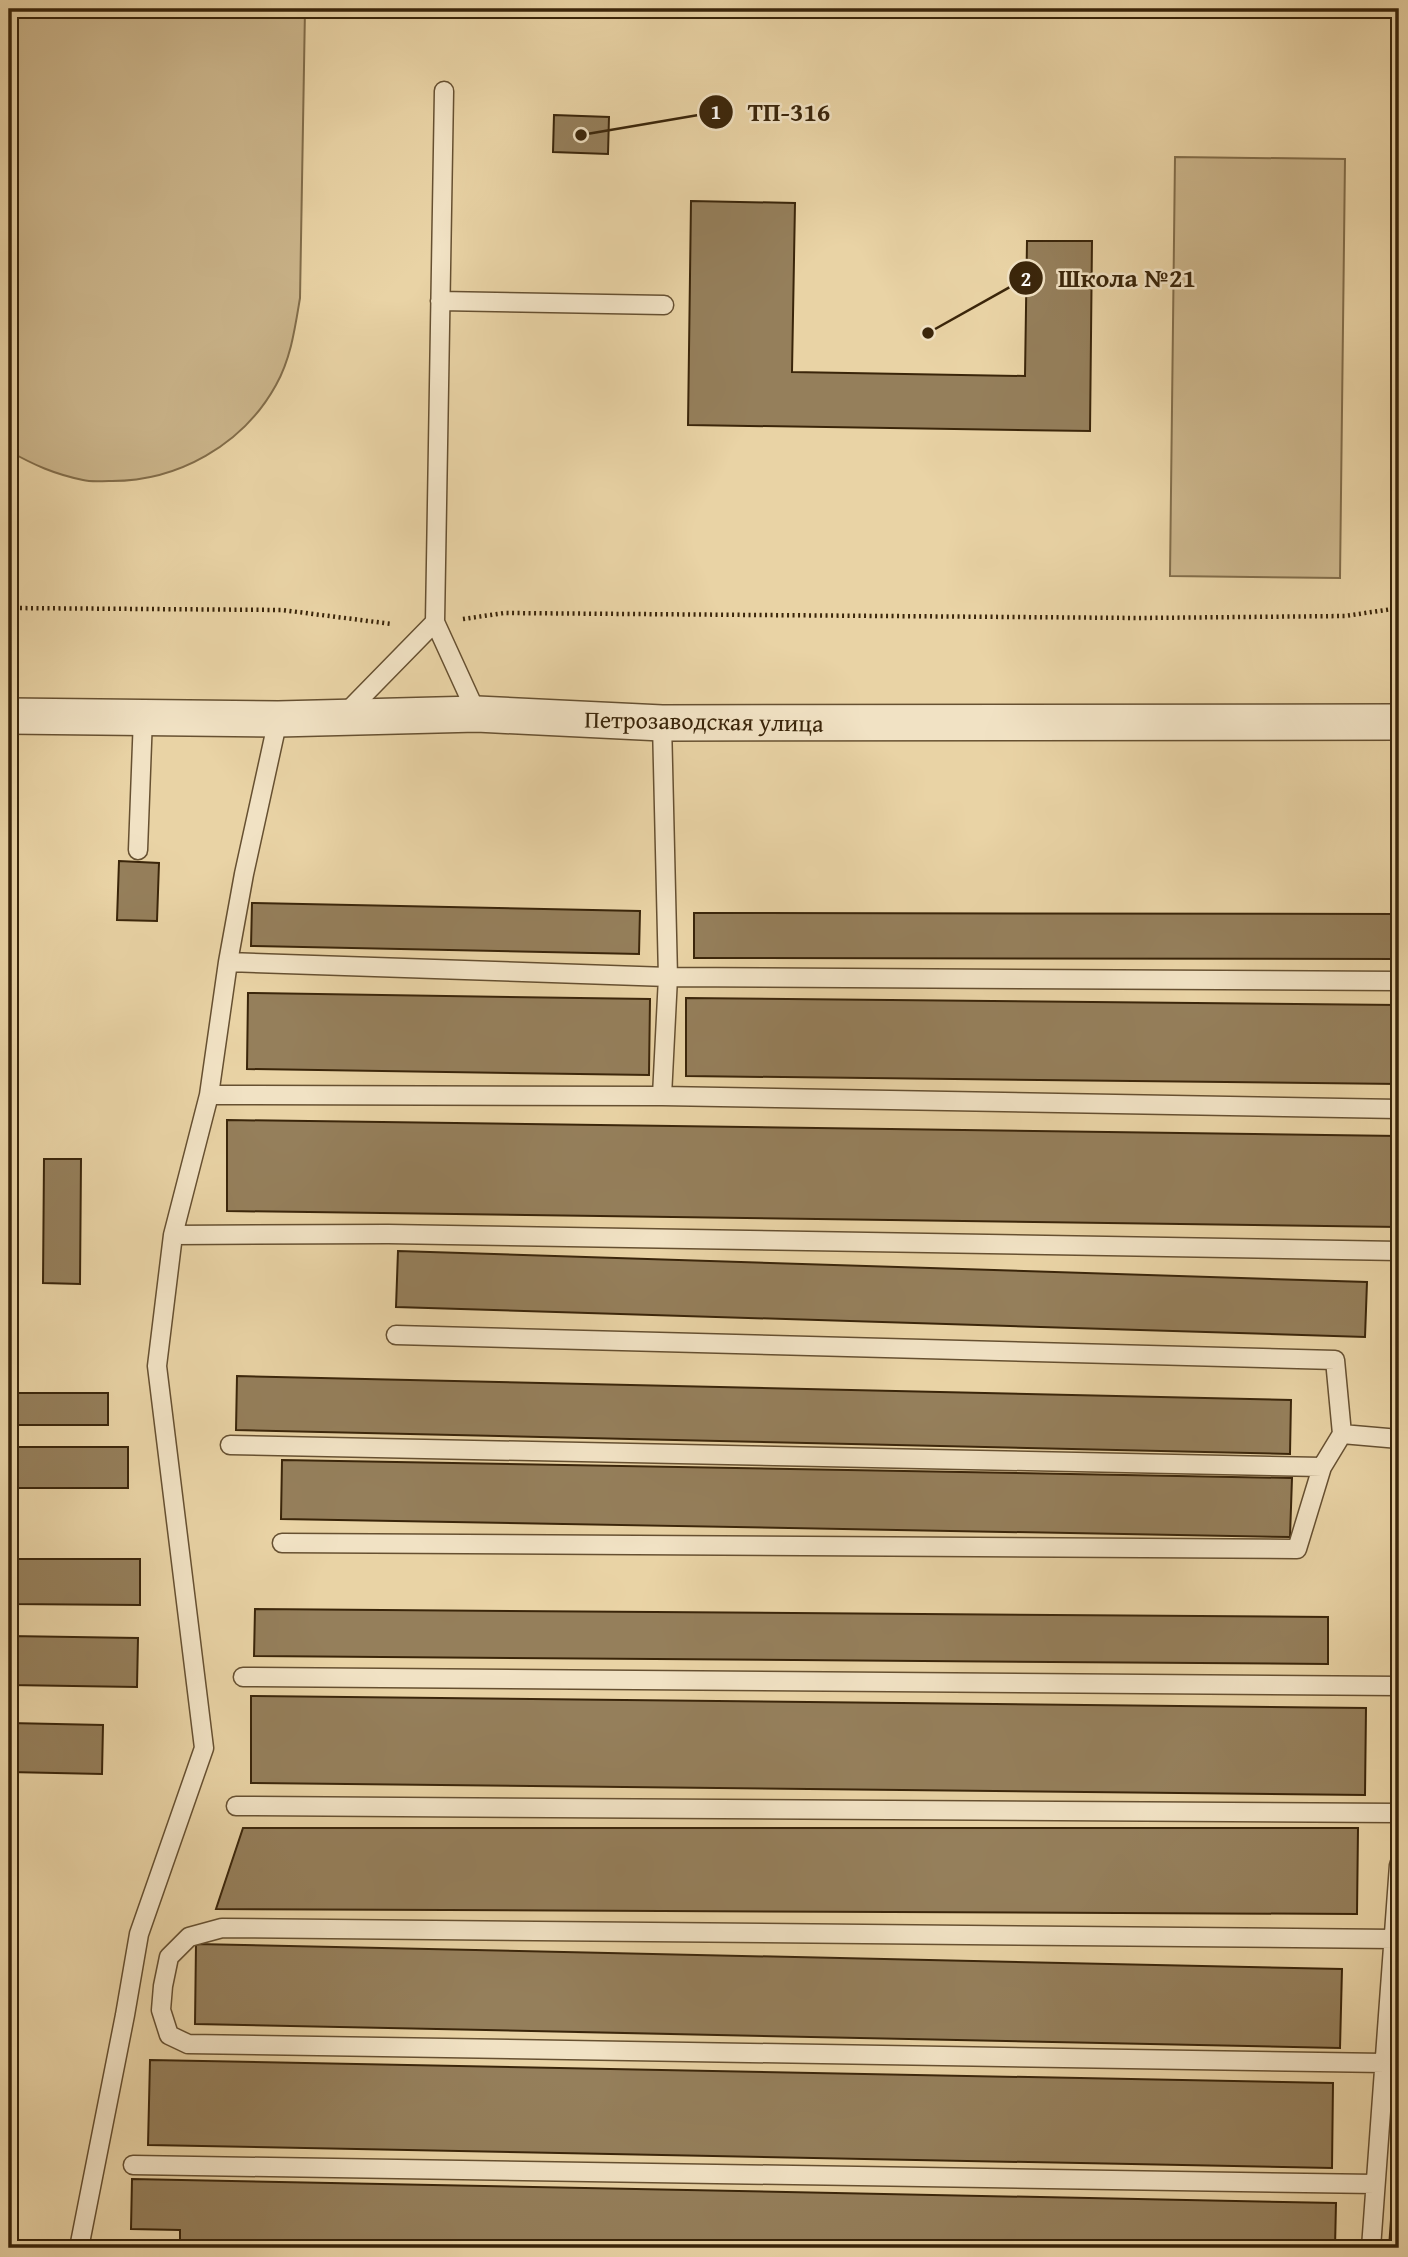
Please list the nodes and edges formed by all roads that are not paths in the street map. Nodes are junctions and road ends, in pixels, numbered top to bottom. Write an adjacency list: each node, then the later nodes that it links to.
1 (444, 91): 2 (lane)
2 (440, 301): 3 (lane); 4 (lane)
3 (664, 305)
4 (435, 622): 5 (lane); 8 (lane)
5 (477, 714): 8 (street, Петрозаводская улица); 11 (street, Петрозаводская улица)
6 (9, 716): 7 (street, Петрозаводская улица)
7 (143, 718): 9 (street, Петрозаводская улица); 12 (lane)
8 (342, 718): 9 (street, Петрозаводская улица)
9 (278, 719): 13 (lane)
10 (1399, 722): 11 (street, Петрозаводская улица)
11 (662, 723): 14 (lane)
12 (138, 850)
13 (228, 962): 14 (lane); 16 (lane)
14 (668, 977): 15 (lane); 17 (lane)
15 (1399, 981)
16 (209, 1095): 17 (lane); 19 (lane)
17 (662, 1096): 18 (lane)
18 (1399, 1109)
19 (173, 1235): 20 (lane); 36 (lane)
20 (1399, 1251)
21 (396, 1335): 22 (lane)
22 (1342, 1434): 23 (lane); 25 (lane)
23 (1399, 1439)
24 (230, 1445): 25 (lane)
25 (1322, 1467): 26 (lane)
26 (282, 1543)
27 (243, 1677): 28 (lane)
28 (1399, 1686)
29 (236, 1806): 30 (lane)
30 (1399, 1813)
31 (1399, 1865): 32 (lane)
32 (1394, 1939): 33 (lane); 33 (lane)
33 (1384, 2063): 35 (lane)
34 (133, 2165): 35 (lane)
35 (1375, 2184): 37 (lane)
36 (79, 2248)
37 (1370, 2248)

